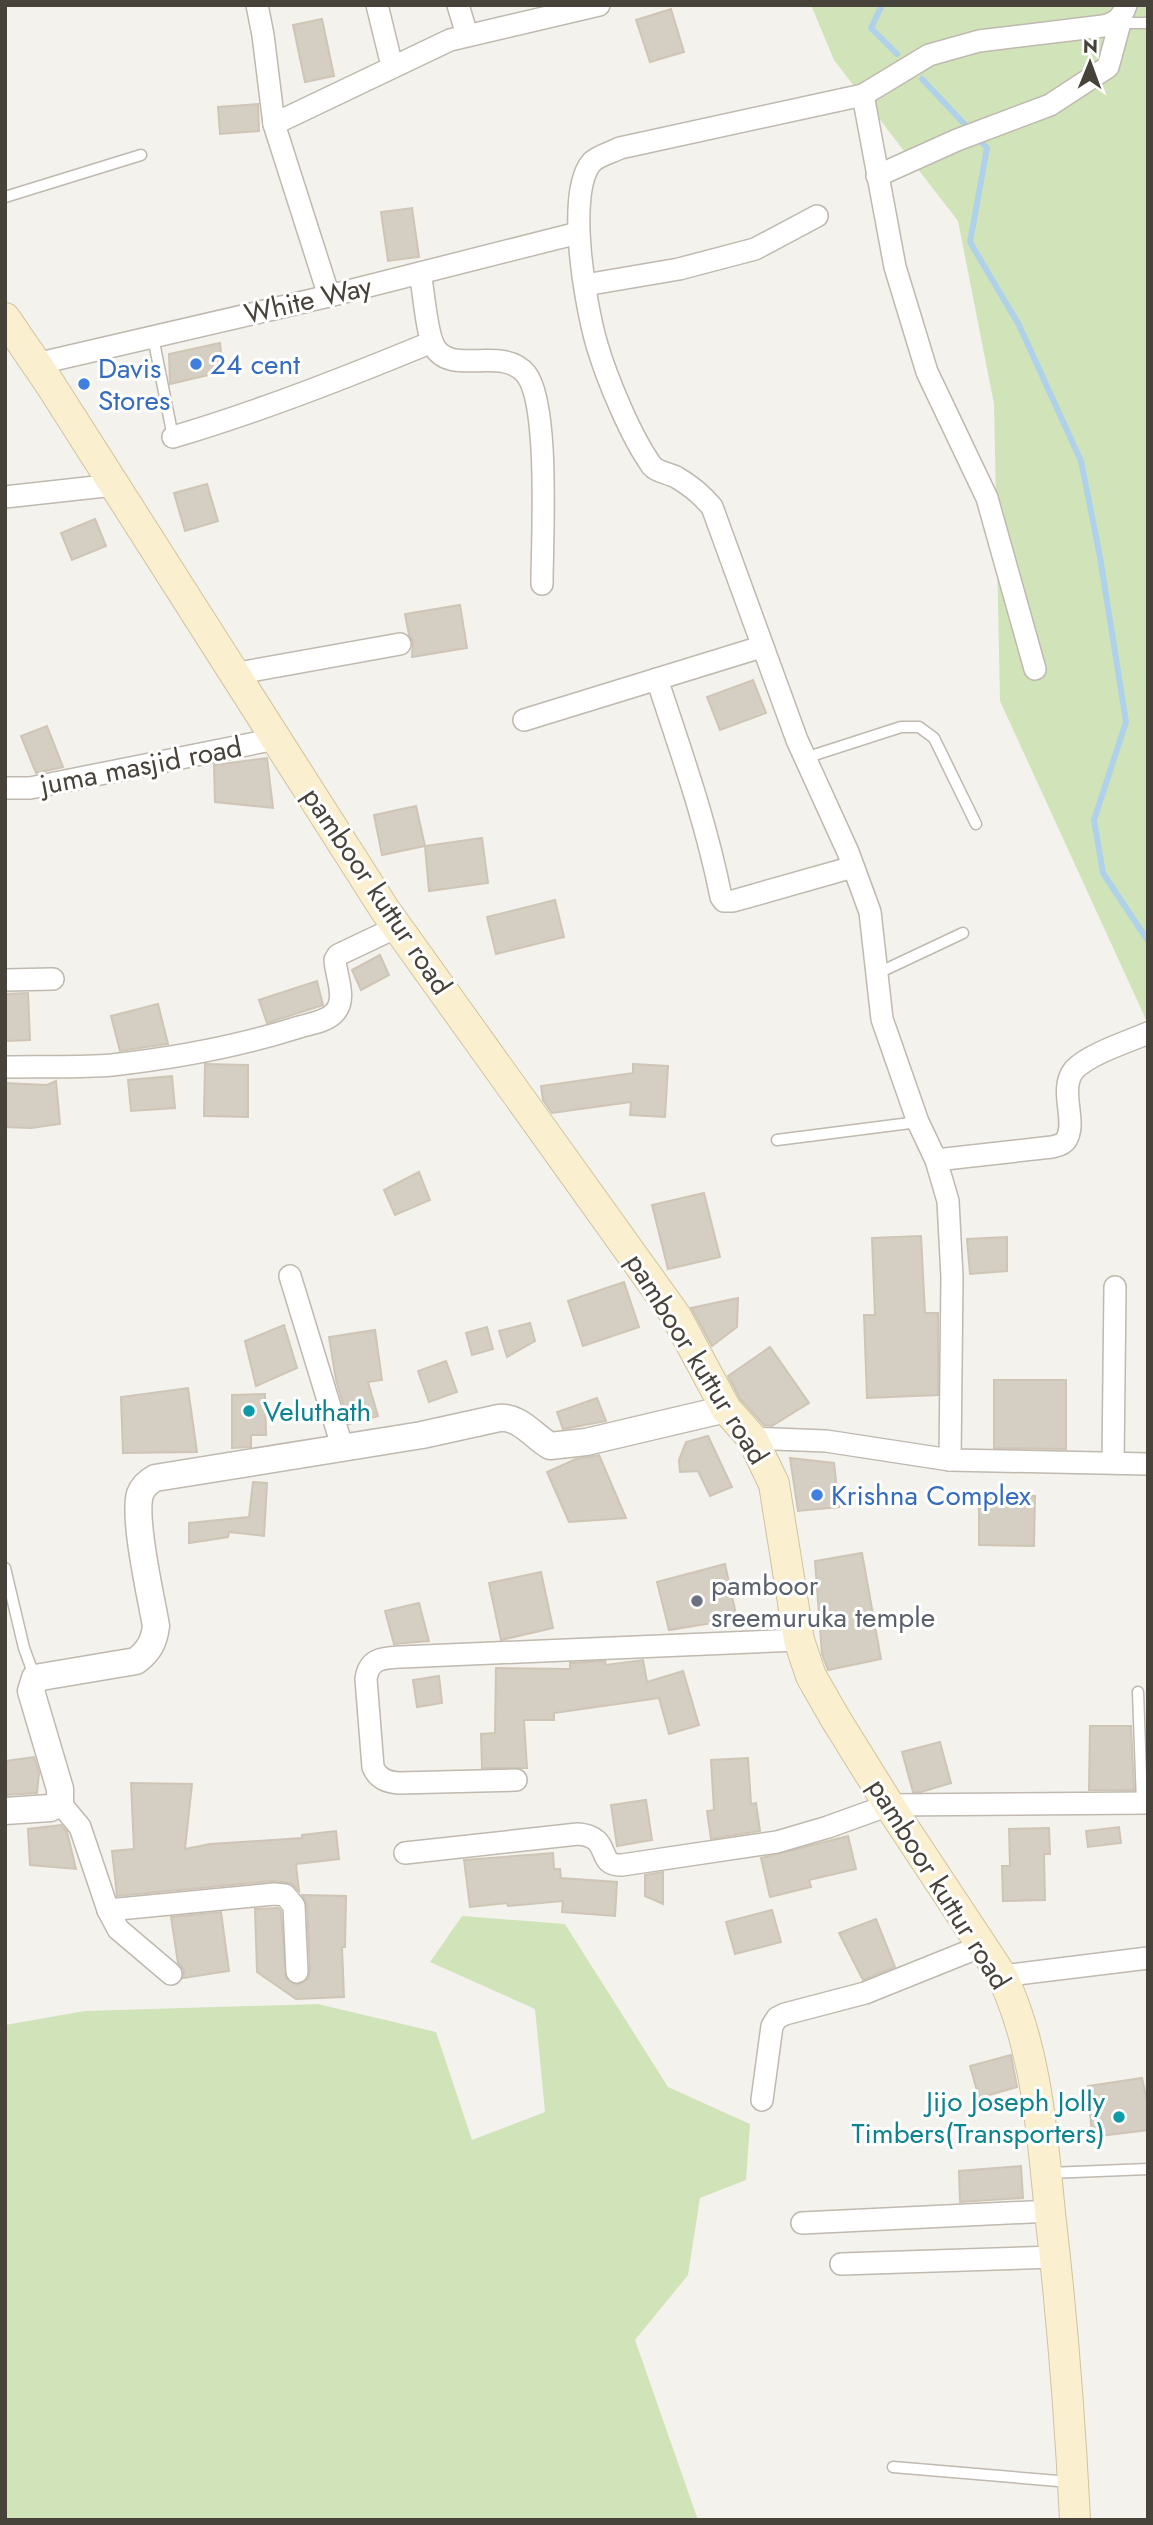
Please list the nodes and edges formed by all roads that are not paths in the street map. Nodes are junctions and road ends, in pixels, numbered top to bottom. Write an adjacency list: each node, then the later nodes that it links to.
1 (257, 5): 10 (street)
2 (377, 5): 8 (street)
3 (458, 5): 7 (street)
4 (599, 5): 7 (street)
5 (1120, 17): 6 (lane); 9 (street); 12 (street)
6 (1148, 23)
7 (467, 35): 8 (street)
8 (392, 66): 10 (street)
9 (863, 95): 12 (street); 15 (street)
10 (274, 124): 18 (street)
11 (141, 155): 13 (lane)
12 (877, 176): 29 (street)
13 (5, 197)
14 (817, 216): 17 (street)
15 (578, 233): 16 (street, White Way); 17 (street)
16 (420, 273): 18 (street, White Way); 21 (street)
17 (585, 285): 28 (street)
18 (329, 296): 20 (street, White Way)
19 (5, 318): 22 (main road, pamboor kuttur road)
20 (153, 337): 22 (street, White Way); 23 (lane)
21 (432, 342): 23 (street); 26 (street)
22 (36, 364): 24 (main road, pamboor kuttur road)
23 (173, 437)
24 (114, 485): 25 (street); 30 (main road, pamboor kuttur road)
25 (5, 497)
26 (542, 584)
27 (400, 644): 30 (street)
28 (761, 647): 31 (street); 34 (street)
29 (1035, 669)
30 (233, 674): 33 (main road, pamboor kuttur road)
31 (657, 679): 32 (street); 37 (street)
32 (524, 720)
33 (276, 738): 35 (street, juma masjid road); 38 (main road, pamboor kuttur road)
34 (805, 758): 36 (lane); 37 (street)
35 (5, 788)
36 (976, 824)
37 (853, 867): 40 (street)
38 (397, 927): 44 (street); 50 (main road, pamboor kuttur road)
39 (963, 933): 40 (lane)
40 (876, 974): 45 (street)
41 (5, 979): 42 (street)
42 (53, 979)
43 (1148, 1033): 47 (street)
44 (5, 1067)
45 (918, 1122): 46 (lane); 47 (street)
46 (777, 1140)
47 (936, 1160): 53 (street)
48 (290, 1276): 52 (street)
49 (1115, 1287): 54 (street)
50 (726, 1409): 51 (main road, pamboor kuttur road); 52 (street)
51 (751, 1438): 53 (street); 57 (main road, pamboor kuttur road)
52 (342, 1446): 58 (street)
53 (950, 1460): 54 (street)
54 (1113, 1462): 55 (street)
55 (1148, 1464)
56 (5, 1568): 58 (lane)
57 (799, 1640): 60 (street); 63 (main road, pamboor kuttur road)
58 (35, 1678): 61 (street)
59 (1138, 1692): 62 (lane)
60 (516, 1780)
61 (60, 1803): 64 (street); 66 (street)
62 (1145, 1803): 63 (street)
63 (889, 1805): 65 (street); 67 (main road, pamboor kuttur road)
64 (5, 1811)
65 (405, 1853)
66 (108, 1910): 69 (street); 70 (street)
67 (982, 1947): 71 (main road, pamboor kuttur road); 72 (street)
68 (1148, 1958): 71 (street)
69 (297, 1972)
70 (171, 1974)
71 (1002, 1976): 74 (main road, pamboor kuttur road)
72 (762, 2100)
73 (1148, 2169): 74 (lane)
74 (1046, 2174): 75 (main road, pamboor kuttur road)
75 (1050, 2211): 76 (street); 77 (main road, pamboor kuttur road)
76 (802, 2223)
77 (1055, 2257): 78 (street); 80 (main road, pamboor kuttur road)
78 (841, 2264)
79 (893, 2467): 80 (lane)
80 (1073, 2482): 81 (main road, pamboor kuttur road)
81 (1075, 2520)

